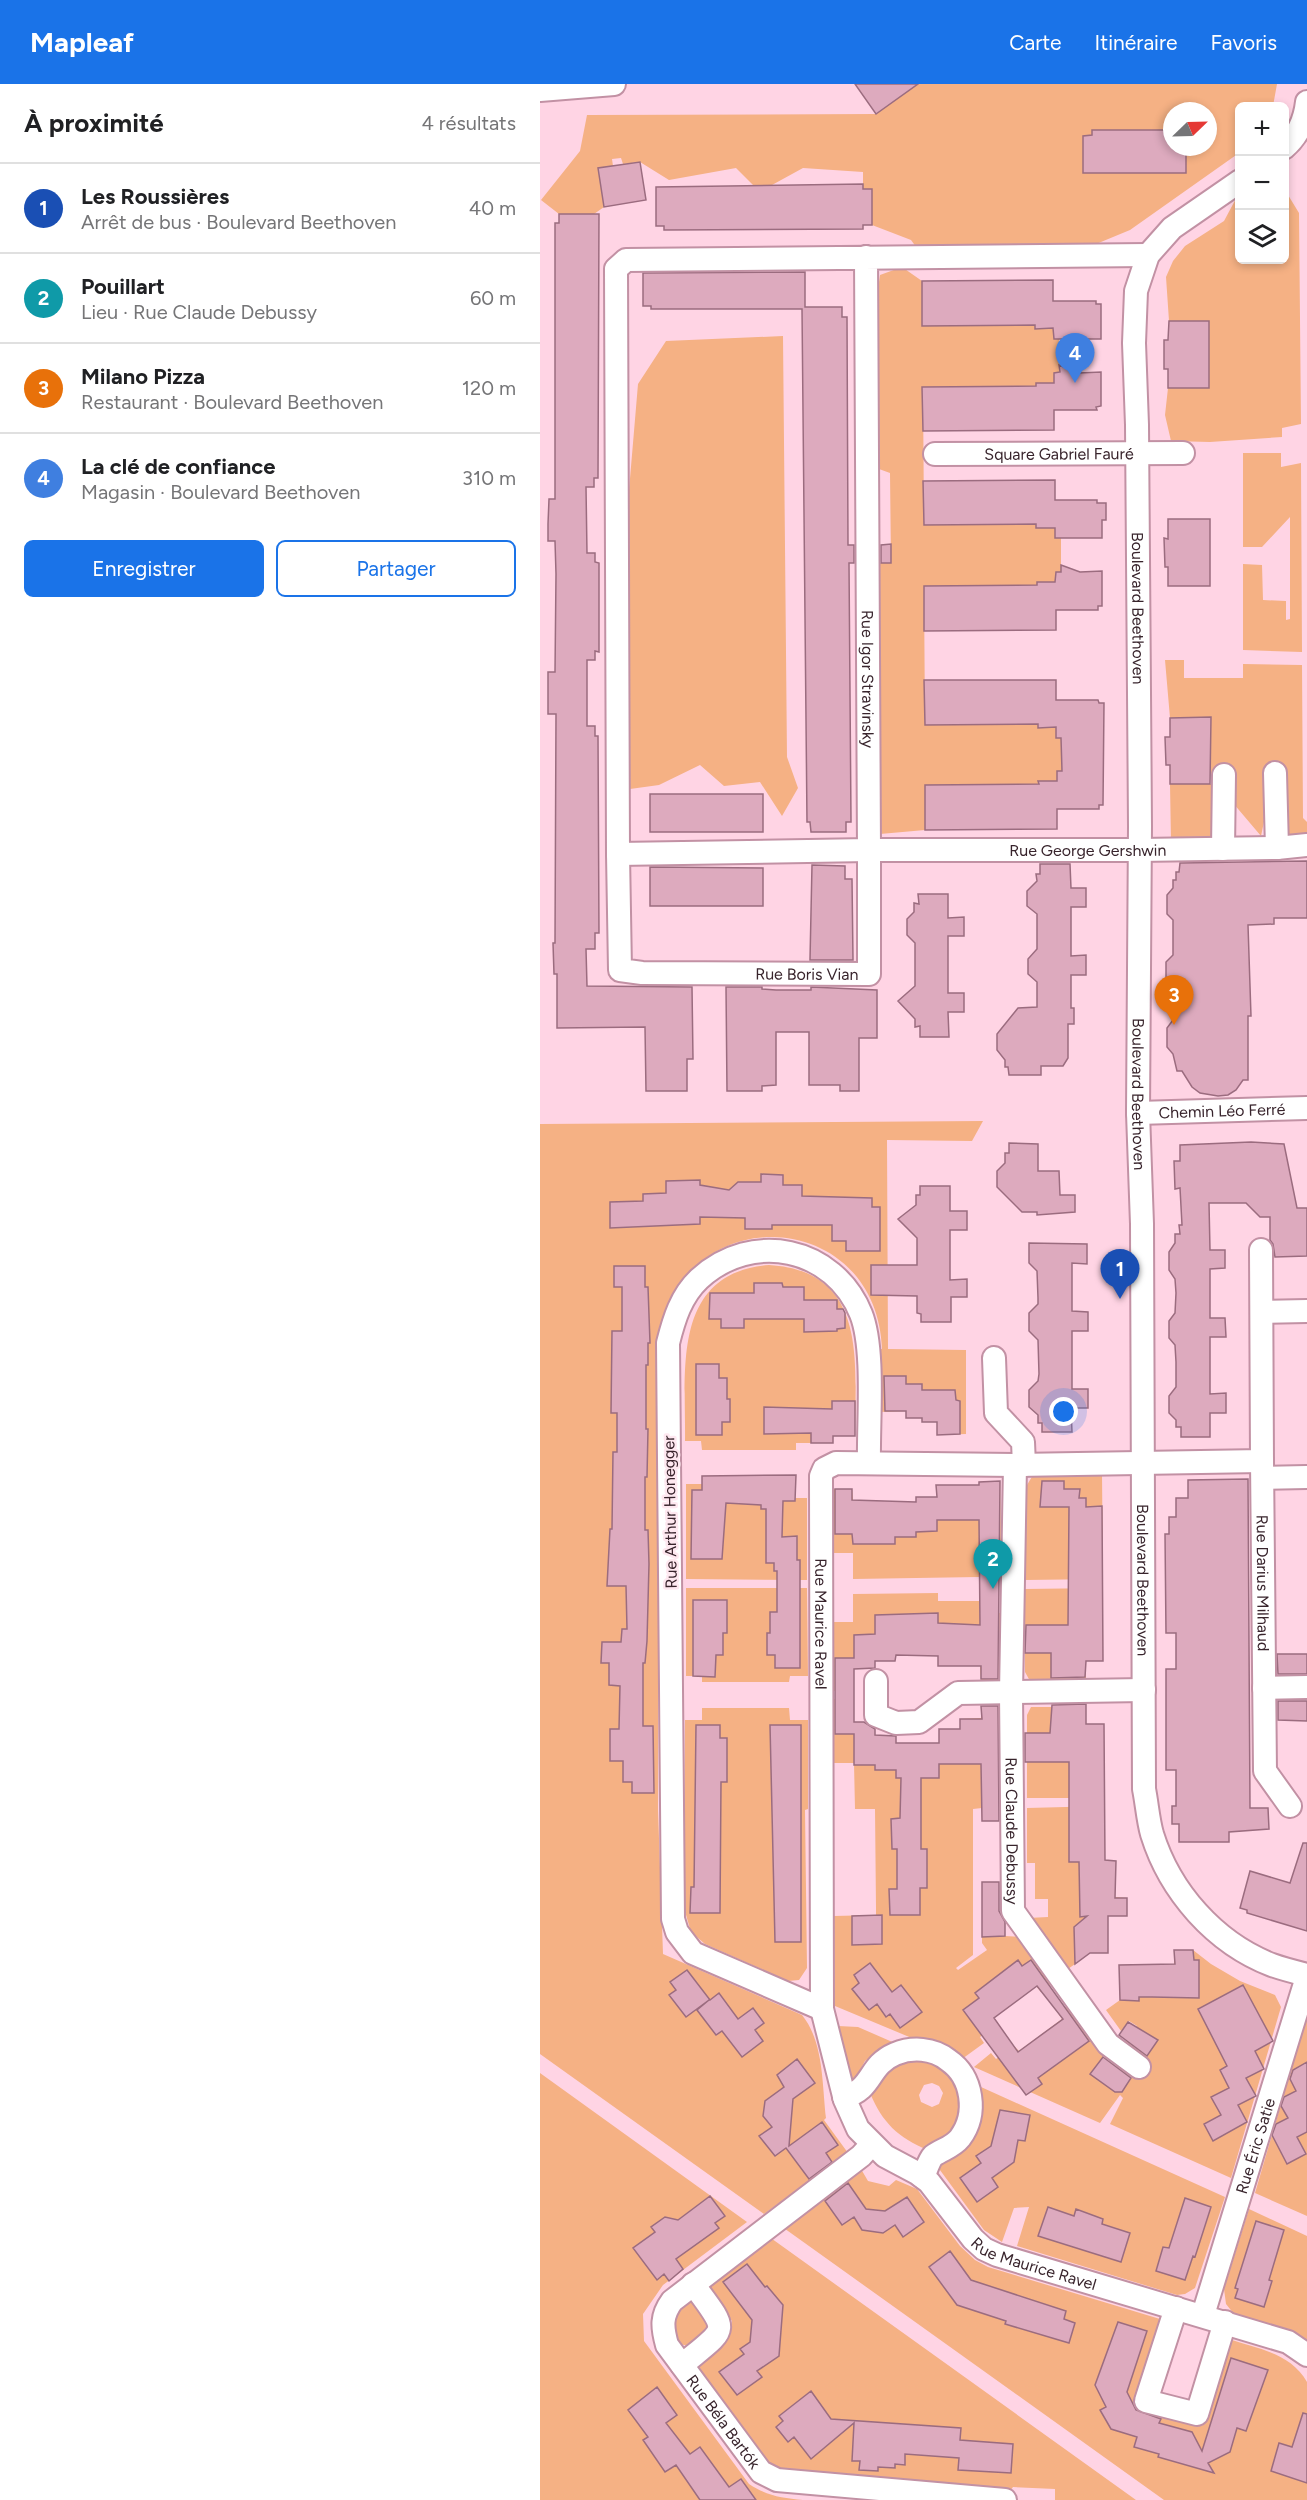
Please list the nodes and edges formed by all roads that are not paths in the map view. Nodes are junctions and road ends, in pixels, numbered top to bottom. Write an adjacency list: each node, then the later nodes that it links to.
1 (614, 84): 2 (street)
2 (540, 90)
3 (1307, 102): 4 (street)
4 (1303, 133): 5 (street)
5 (1289, 144)
6 (1235, 184): 7 (street, Boulevard Beethoven)
7 (1148, 255): 8 (street); 9 (street, Boulevard Beethoven)
8 (866, 258): 17 (street, Rue Igor Stravinsky); 19 (street)
9 (1136, 453): 10 (street, Square Gabriel Fauré); 11 (street, Square Gabriel Fauré); 18 (street, Boulevard Beethoven)
10 (1183, 453)
11 (935, 454)
12 (1275, 773): 15 (street)
13 (1224, 775): 16 (street)
14 (1307, 845): 15 (street, Rue George Gershwin)
15 (1277, 848): 16 (street, Rue George Gershwin)
16 (1223, 849): 18 (street, Rue George Gershwin)
17 (869, 850): 18 (street, Rue George Gershwin); 19 (street); 19 (street, Rue Boris Vian)
18 (1140, 850): 21 (street, Boulevard Beethoven)
19 (618, 854)
20 (1307, 1108): 21 (street, Chemin Léo Ferré)
21 (1138, 1113): 27 (street, Boulevard Beethoven)
22 (1261, 1250): 24 (street, Rue Darius Milhaud)
23 (1307, 1311): 24 (street)
24 (1262, 1312): 29 (street, Rue Darius Milhaud)
25 (994, 1358): 28 (street, Rue Claude Debussy)
26 (869, 1463): 28 (street, Rue Maurice Ravel); 38 (street, Rue Maurice Ravel); 38 (street, Rue Arthur Honegger)
27 (1143, 1463): 28 (street, Rue Maurice Ravel); 29 (street, Rue Maurice Ravel); 34 (street, Boulevard Beethoven)
28 (1019, 1465): 35 (street, Rue Claude Debussy)
29 (1262, 1469): 30 (street); 33 (street, Rue Darius Milhaud)
30 (1307, 1477)
31 (876, 1681): 35 (street)
32 (1307, 1687): 33 (street)
33 (1264, 1688): 36 (street, Rue Darius Milhaud)
34 (1144, 1690): 35 (street); 37 (street, Boulevard Beethoven)
35 (1011, 1693): 39 (street, Rue Claude Debussy)
36 (1290, 1806)
37 (1307, 1976): 45 (street, Rue Éric Satie)
38 (822, 2009): 40 (street, Rue Maurice Ravel)
39 (1139, 2067)
40 (844, 2097): 41 (street, Rue Maurice Ravel); 42 (street)
41 (872, 2144): 42 (street, Rue Maurice Ravel); 43 (street, Rue Béla Bartók)
42 (923, 2177): 44 (street, Rue Maurice Ravel)
43 (693, 2284): 48 (street, Rue Béla Bartók); 48 (street, Rue Béla Bartók)
44 (1176, 2308): 45 (street, Rue Maurice Ravel); 46 (street)
45 (1203, 2315): 46 (street, Rue Maurice Ravel)
46 (1225, 2322): 47 (street, Rue Maurice Ravel)
47 (1307, 2355)
48 (682, 2365): 49 (street, Rue Béla Bartók)
49 (910, 2496): 50 (street, Rue Béla Bartók)
50 (1005, 2500)

